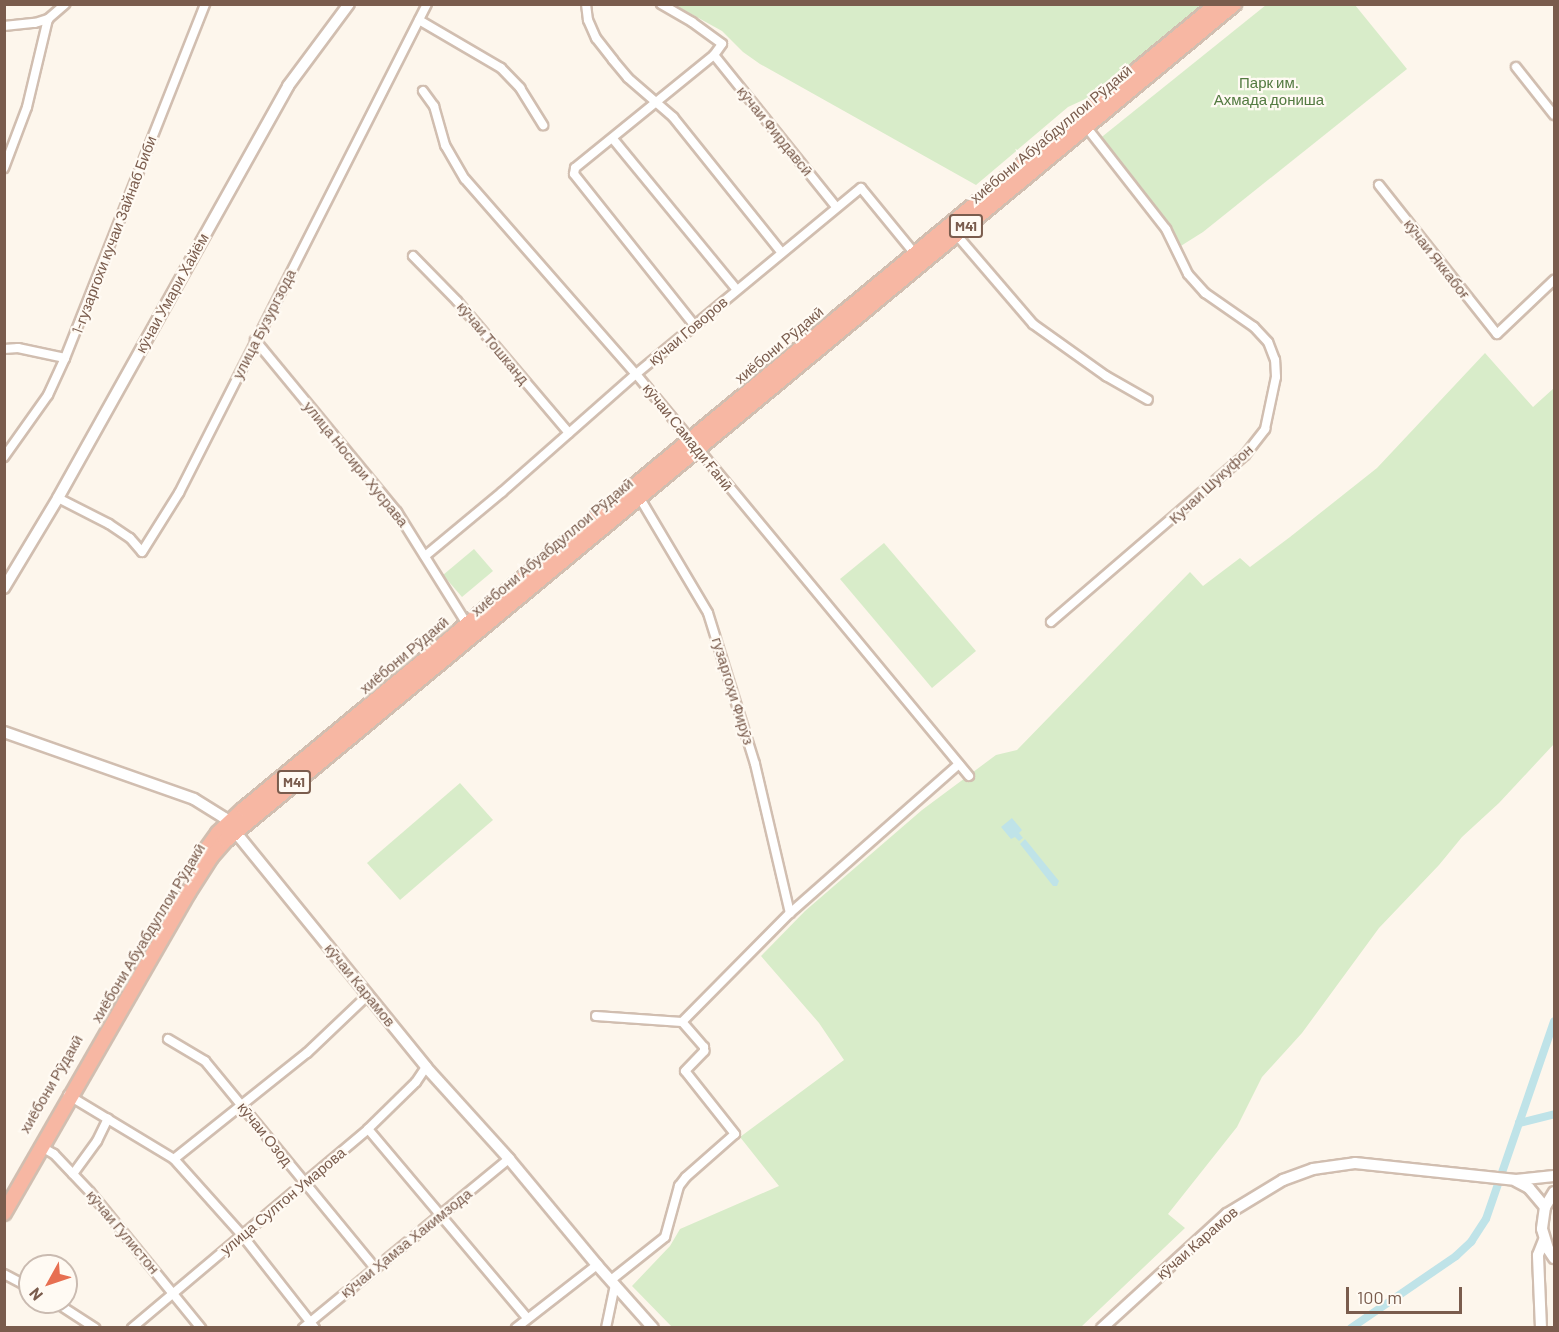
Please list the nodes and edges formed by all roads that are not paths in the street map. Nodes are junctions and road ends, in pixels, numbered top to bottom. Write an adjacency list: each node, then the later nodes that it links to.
1 (65, 4): 9 (street)
2 (205, 4): 33 (street, 1-гузаргохи кучаи Зайнаб Биби)
3 (349, 4): 40 (main road, кӯчаи Умари Хайём)
4 (427, 4): 10 (street, улица Бузургзода)
5 (586, 4): 15 (street)
6 (661, 4): 12 (street)
7 (1217, 4): 17 (highway, хиёбони Рӯдакӣ)
8 (1234, 4): 17 (highway, хиёбони Абуабдуллои Рӯдакӣ)
9 (48, 19): 11 (street); 20 (street)
10 (419, 20): 18 (street); 30 (street, улица Бузургзода)
11 (4, 26)
12 (714, 55): 15 (street); 22 (street, кӯчаи Фирдавсӣ)
13 (1516, 67): 16 (street)
14 (423, 91): 34 (street, кӯчаи Самади Ғанӣ)
15 (658, 102): 19 (street); 24 (street)
16 (1554, 115)
17 (1083, 122): 23 (highway, хиёбони Рӯдакӣ); 43 (street, Кучаи Шукуфон)
18 (543, 125)
19 (614, 139): 28 (street); 29 (street)
20 (4, 168)
21 (1378, 184): 27 (street, кӯчаи Яккабоғ)
22 (836, 207): 24 (street, кӯчаи Говоров); 25 (street, кӯчаи Говоров)
23 (953, 230): 25 (highway, хиёбони Рӯдакӣ); 31 (highway, хиёбони Абуабдуллои Рӯдакӣ / M41); 35 (street)
24 (782, 253): 28 (street, кӯчаи Говоров)
25 (915, 254): 31 (highway, хиёбони Рӯдакӣ)
26 (413, 256): 36 (street, кӯчаи Тошканд)
27 (1554, 280)
28 (737, 290): 29 (street, кӯчаи Говоров)
29 (694, 325): 34 (street, кӯчаи Говоров)
30 (255, 340): 40 (street, улица Бузургзода); 41 (street, улица Носири Хусрава)
31 (815, 343): 37 (highway, хиёбони Абуабдуллои Рӯдакӣ / M41)
32 (4, 350): 33 (street)
33 (65, 358): 38 (street, 1-гузаргохи кучаи Зайнаб Биби)
34 (636, 374): 36 (street, кӯчаи Говоров); 37 (street, кӯчаи Самади Ғанӣ)
35 (1148, 400)
36 (569, 433): 41 (street, кӯчаи Говоров)
37 (693, 444): 39 (highway, хиёбони Абуабдуллои Рӯдакӣ / M41); 47 (street, кӯчаи Самади Ғанӣ)
38 (6, 451)
39 (635, 492): 44 (highway, хиёбони Рӯдакӣ); 45 (highway, хиёбони Абуабдуллои Рӯдакӣ / M41); 50 (street, гузаргоҳи Фирӯз)
40 (58, 498): 42 (main road, кӯчаи Умари Хайём)
41 (425, 556): 44 (street, улица Носири Хусрава)
42 (4, 588)
43 (1051, 622)
44 (467, 624): 45 (highway, хиёбони Рӯдакӣ)
45 (454, 642): 49 (highway, хиёбони Абуабдуллои Рӯдакӣ / M41)
46 (4, 732): 49 (main road, кӯчаи Карамов)
47 (960, 764): 48 (street, кӯчаи Самади Ғанӣ); 50 (street)
48 (969, 776)
49 (232, 827): 51 (main road, кӯчаи Карамов); 56 (highway, хиёбони Абуабдуллои Рӯдакӣ / M41)
50 (790, 913): 53 (street)
51 (369, 995): 55 (main road, кӯчаи Карамов); 57 (street)
52 (596, 1016): 53 (street)
53 (682, 1022): 79 (street)
54 (168, 1039): 57 (street, кӯчаи Озод)
55 (426, 1067): 59 (street, улица Султон Умарова); 62 (main road, кӯчаи Карамов)
56 (68, 1095): 58 (street); 60 (highway, хиёбони Абуабдуллои Рӯдакӣ / M41)
57 (241, 1104): 61 (street); 66 (street, кӯчаи Озод)
58 (108, 1118): 61 (street); 63 (street)
59 (368, 1129): 66 (street, улица Султон Умарова); 71 (street)
60 (39, 1146): 63 (street, кӯчаи Гулистон); 68 (highway, хиёбони Рӯдакӣ); 70 (highway, хиёбони Абуабдуллои Рӯдакӣ / M41)
61 (174, 1159): 72 (street)
62 (509, 1159): 71 (street, кӯчаи Ҳамза Хакимзода); 75 (main road, кӯчаи Карамов)
63 (73, 1174): 80 (street, кӯчаи Гулистон)
64 (1554, 1176): 65 (main road, кӯчаи Карамов)
65 (1516, 1180): 69 (main road); 91 (main road, кӯчаи Карамов)
66 (305, 1183): 72 (street, улица Султон Умарова); 76 (street, кӯчаи Озод)
67 (1554, 1192): 69 (main road)
68 (4, 1199)
69 (1545, 1207): 73 (main road)
70 (4, 1213)
71 (439, 1216): 76 (street, кӯчаи Ҳамза Хакимзода); 82 (street)
72 (242, 1236): 80 (street, улица Султон Умарова); 83 (street)
73 (1545, 1240): 74 (main road); 92 (main road)
74 (1554, 1258)
75 (597, 1265): 79 (main road, кӯчаи Карамов); 82 (street)
76 (375, 1268): 83 (street, кӯчаи Ҳамза Хакимзода)
77 (4, 1274): 78 (street)
78 (18, 1282)
79 (613, 1282): 89 (street); 90 (main road, кӯчаи Карамов)
80 (173, 1292): 85 (street, улица Султон Умарова); 86 (street, кӯчаи Гулистон)
81 (73, 1314): 84 (street)
82 (526, 1318): 88 (street)
83 (312, 1325): 87 (street, кӯчаи Ҳамза Хакимзода)
84 (95, 1328)
85 (132, 1328)
86 (201, 1328)
87 (303, 1328)
88 (516, 1328)
89 (606, 1328)
90 (653, 1328)
91 (1102, 1328)
92 (1541, 1328)

